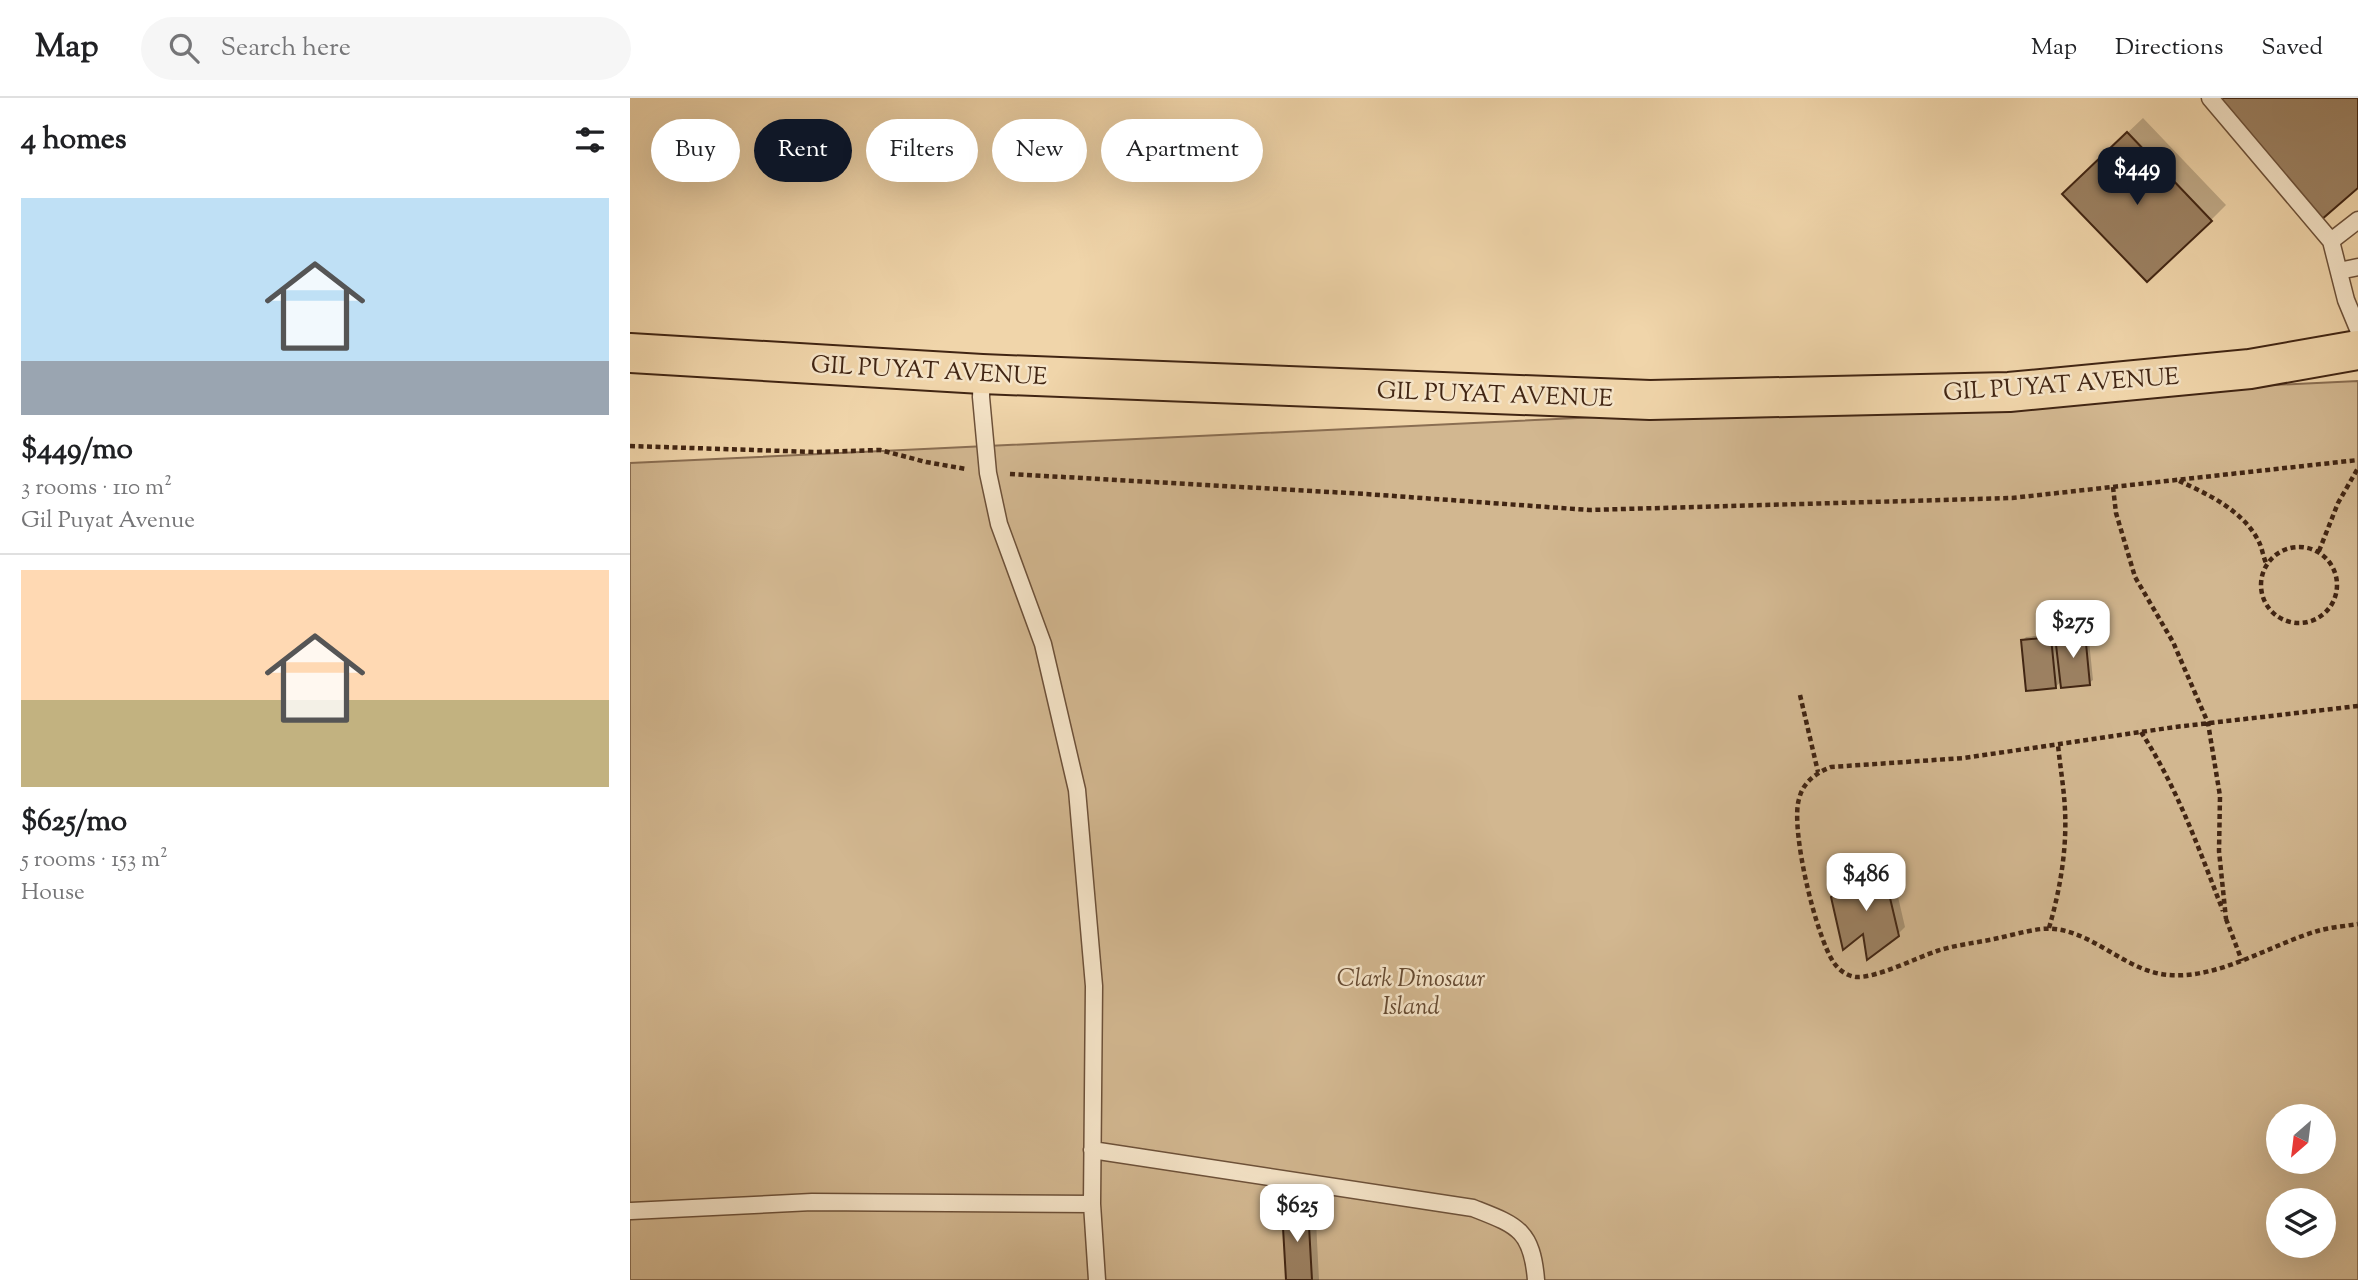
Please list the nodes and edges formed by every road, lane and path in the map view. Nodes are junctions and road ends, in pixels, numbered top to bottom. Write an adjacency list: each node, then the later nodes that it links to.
1 (2210, 98): 3 (lane)
2 (2358, 220): 3 (lane)
3 (2331, 241): 5 (lane)
4 (2358, 267): 5 (lane)
5 (2339, 271): 6 (lane)
6 (2358, 329)
7 (2358, 350): 9 (main road, GIL PUYAT AVENUE)
8 (630, 353): 9 (main road, GIL PUYAT AVENUE)
9 (982, 374): 13 (lane)
10 (630, 446): 13 (path)
11 (2358, 460): 14 (path)
12 (2358, 468): 16 (path)
13 (988, 473): 15 (path); 28 (lane)
14 (2176, 480): 15 (path); 17 (path)
15 (2113, 487): 20 (path)
16 (2319, 551): 17 (path); 17 (path)
17 (2266, 563)
18 (1800, 695): 23 (path)
19 (2358, 706): 20 (path)
20 (2208, 723): 21 (path); 24 (path)
21 (2141, 732): 22 (path); 24 (path)
22 (2058, 745): 23 (path); 26 (path)
23 (1818, 772): 26 (path)
24 (2226, 919): 27 (path)
25 (2358, 924): 27 (path)
26 (2049, 928): 27 (path)
27 (2242, 961)
28 (1092, 1150): 29 (lane); 32 (lane)
29 (1092, 1204): 30 (lane); 31 (lane)
30 (631, 1211)
31 (1097, 1280)
32 (1536, 1280)

